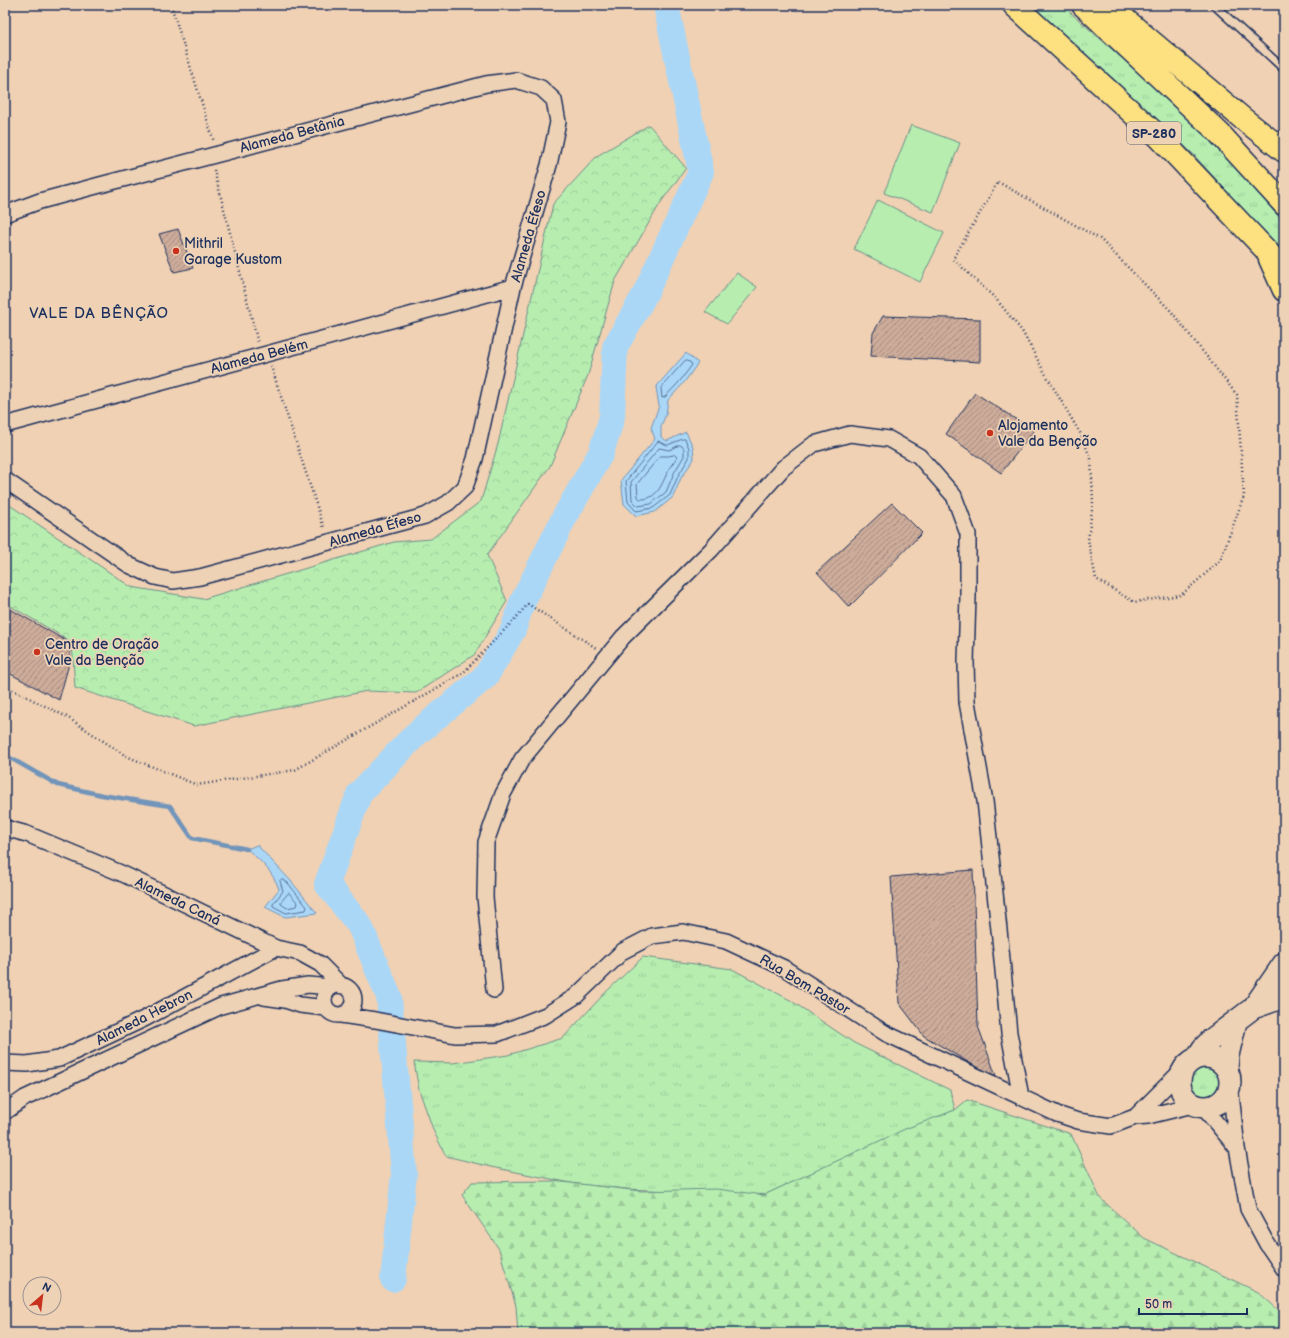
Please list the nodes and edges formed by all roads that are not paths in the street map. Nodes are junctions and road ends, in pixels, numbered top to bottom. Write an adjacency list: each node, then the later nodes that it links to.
1 (1014, 5): 10 (highway, SP-280)
2 (1083, 5): 8 (highway, SP-280)
3 (1108, 5): 7 (highway)
4 (1214, 5): 5 (lane)
5 (1284, 69)
6 (558, 122): 9 (street, Alameda Betânia); 12 (street, Alameda Éfeso)
7 (1284, 151)
8 (1284, 204)
9 (5, 214)
10 (1265, 249): 11 (highway, SP-280); 13 (highway)
11 (1284, 271)
12 (512, 287): 14 (street, Alameda Belém); 15 (street, Alameda Éfeso)
13 (1284, 290)
14 (5, 425)
15 (5, 480)
16 (5, 828): 17 (street, Alameda Caná)
17 (276, 948): 19 (street, Alameda Caná); 28 (street, Alameda Hebron)
18 (1284, 963): 24 (street, Rua Bom Pastor)
19 (342, 989): 21 (street); 23 (street); 25 (street); 26 (street)
20 (494, 990): 31 (street)
21 (255, 996): 23 (street); 33 (street)
22 (1284, 997): 24 (street, Rua Bom Pastor)
23 (326, 1008): 25 (street)
24 (1253, 1008): 27 (street, Rua Bom Pastor)
25 (341, 1015): 26 (street)
26 (381, 1021): 31 (street, Rua Bom Pastor)
27 (1236, 1022): 29 (street, Rua Bom Pastor); 30 (street)
28 (5, 1062)
29 (1190, 1063): 30 (street); 32 (street); 34 (street, Rua Bom Pastor)
30 (1228, 1077): 32 (street); 35 (street)
31 (1021, 1097): 34 (street, Rua Bom Pastor)
32 (1198, 1106): 34 (street, Rua Bom Pastor); 35 (street)
33 (5, 1112)
34 (1134, 1117)
35 (1237, 1148): 36 (street)
36 (1284, 1269)

